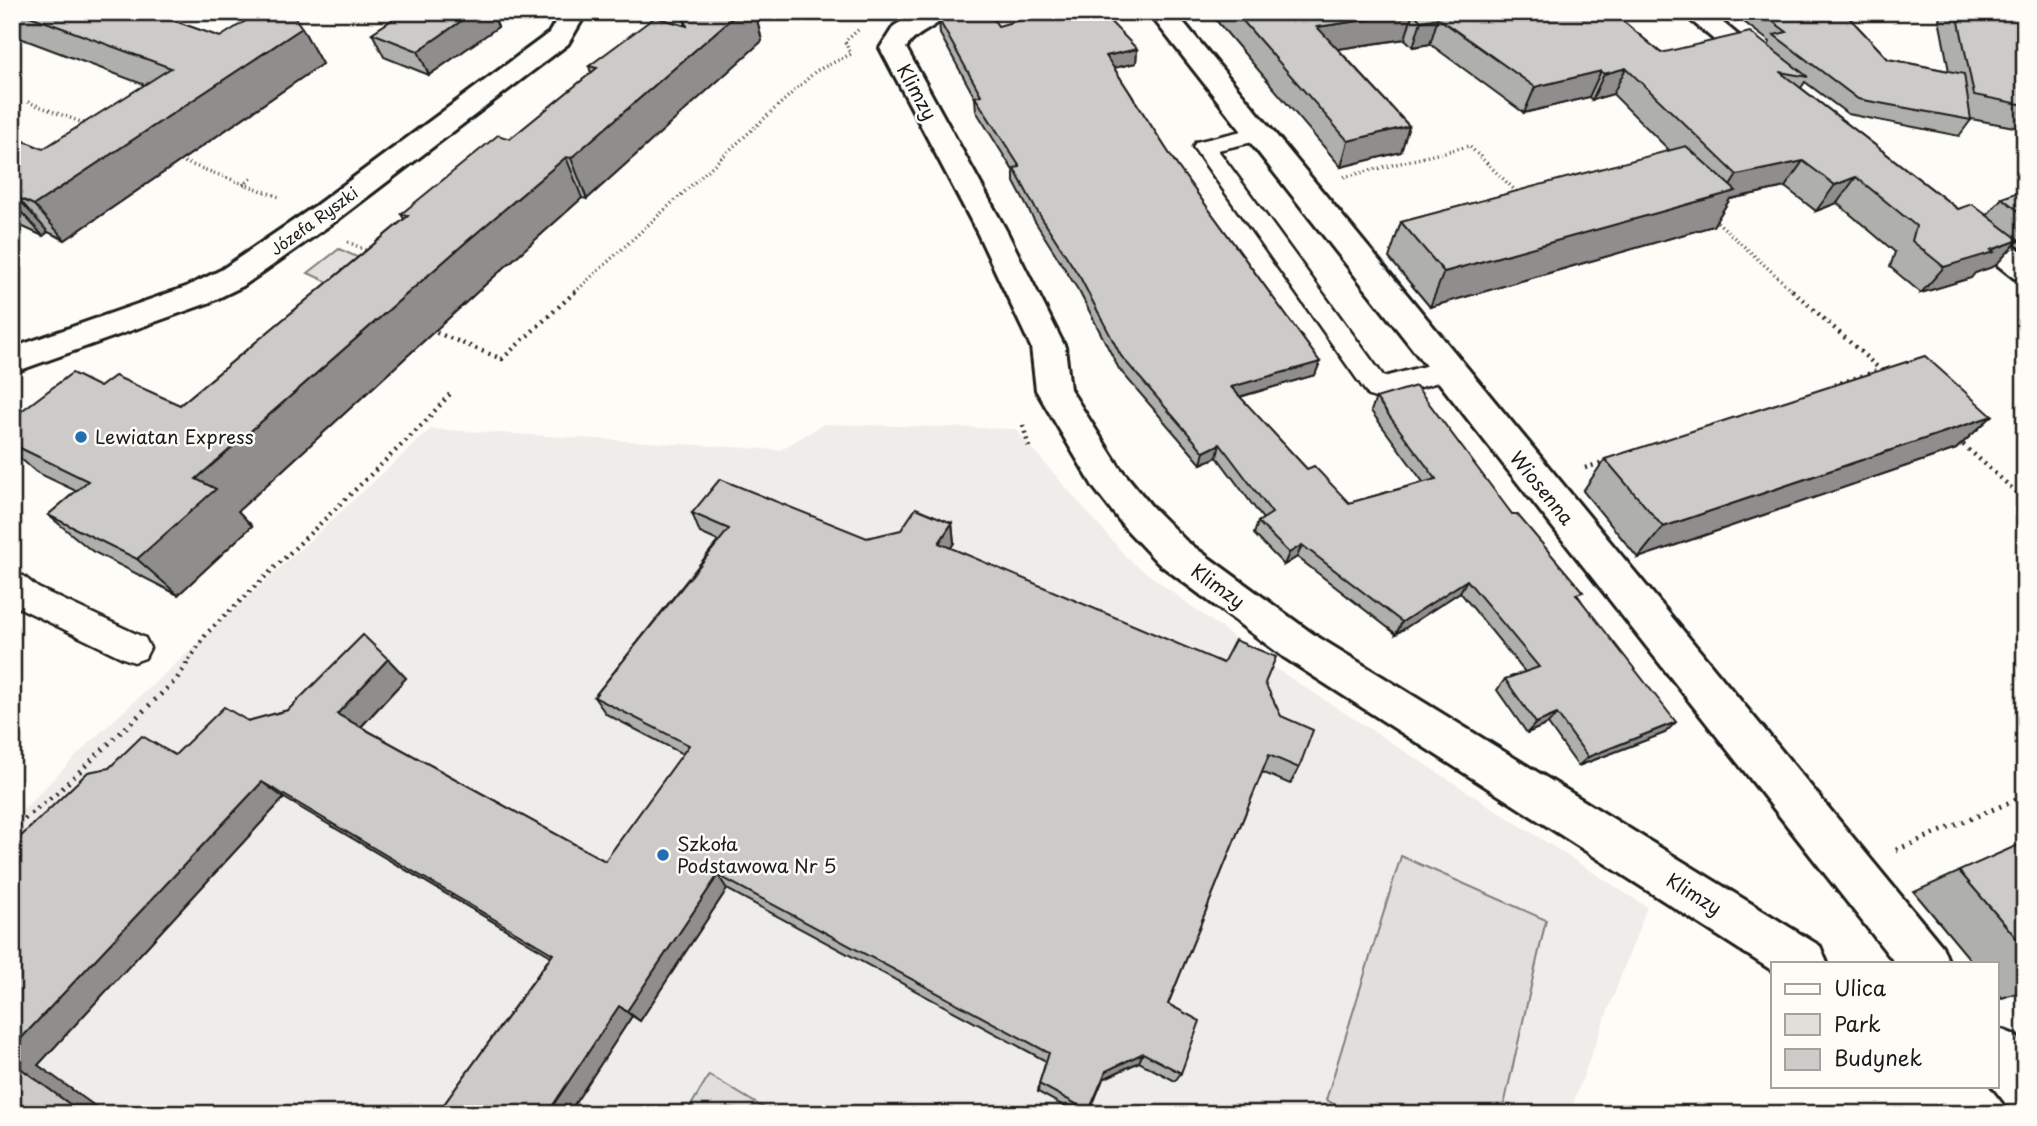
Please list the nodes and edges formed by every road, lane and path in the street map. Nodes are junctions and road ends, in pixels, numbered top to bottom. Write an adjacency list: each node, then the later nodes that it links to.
1 (574, 12): 22 (street, Józefa Ryszki)
2 (936, 12): 39 (street, Klimzy)
3 (1161, 12): 9 (street, Wiosenna)
4 (1694, 12): 6 (street)
5 (861, 27): 21 (path)
6 (1782, 81)
7 (29, 102): 8 (path)
8 (91, 126)
9 (1258, 134): 23 (street, Wiosenna); 23 (lane)
10 (167, 156): 13 (path)
11 (251, 179): 13 (path)
12 (1332, 180): 14 (path)
13 (243, 186): 16 (path)
14 (1522, 197)
15 (1937, 201): 20 (street)
16 (271, 205)
17 (1709, 215): 24 (path)
18 (337, 238): 19 (path)
19 (374, 254)
20 (2025, 270)
21 (423, 326)
22 (12, 361)
23 (1447, 370): 40 (street, Wiosenna)
24 (1880, 370): 25 (path); 26 (path)
25 (1891, 379)
26 (1829, 387)
27 (450, 394): 37 (path)
28 (1025, 432): 30 (path)
29 (1952, 435): 33 (path)
30 (1029, 447)
31 (1609, 460): 32 (path)
32 (1583, 469)
33 (2025, 500)
34 (12, 585): 35 (lane)
35 (134, 648)
36 (2025, 796): 38 (path)
37 (12, 829)
38 (1893, 851)
39 (1801, 962)
40 (1924, 962)
41 (1998, 1054): 43 (street)
42 (1998, 1087): 44 (street)
43 (2025, 1087)
44 (2025, 1104)

